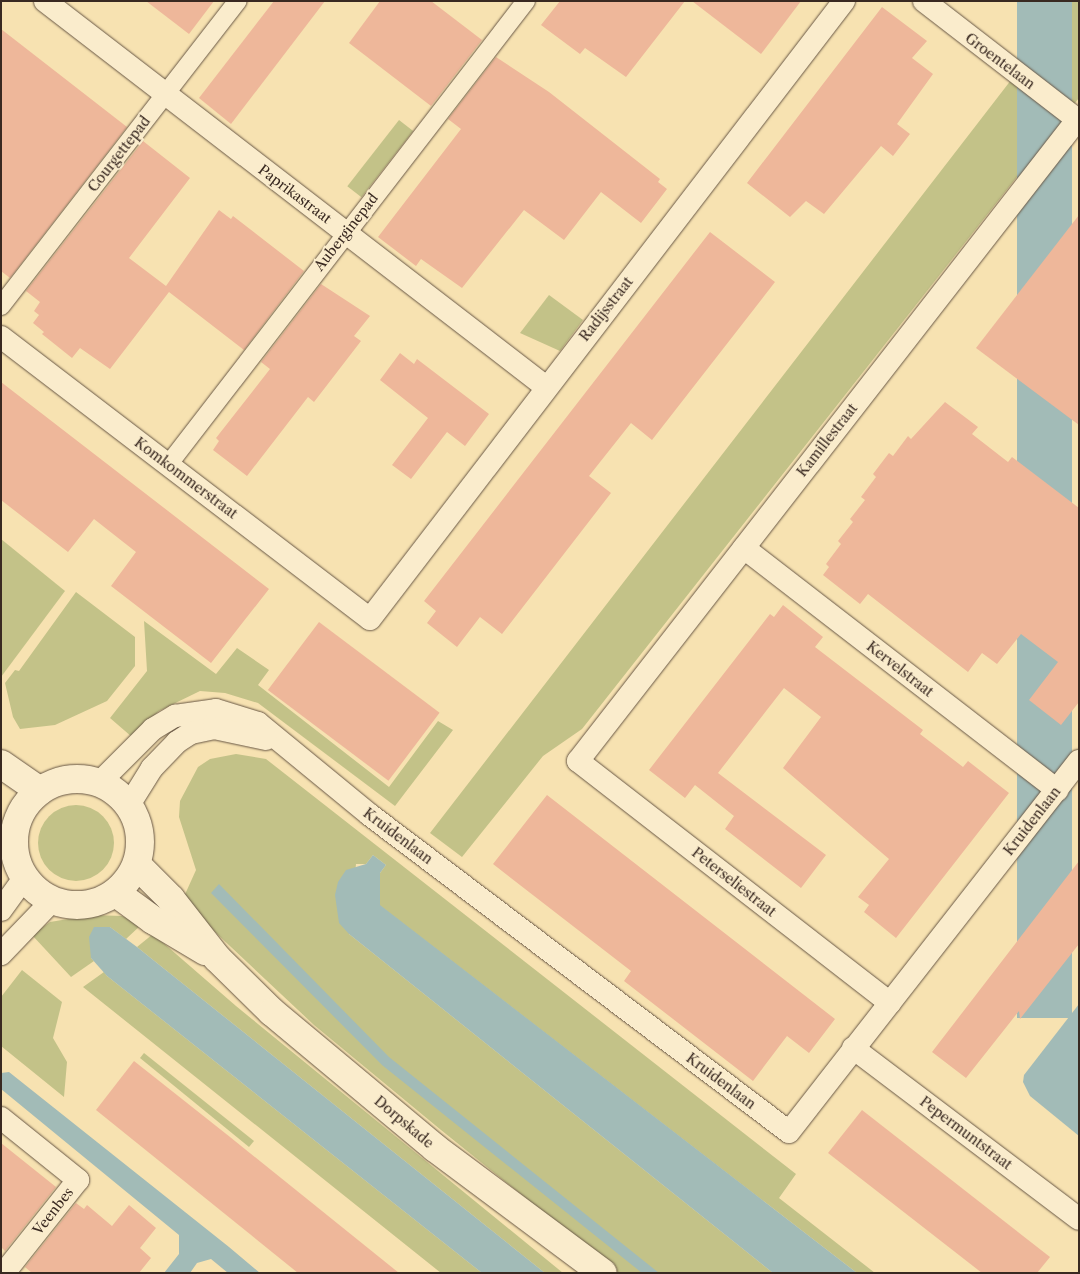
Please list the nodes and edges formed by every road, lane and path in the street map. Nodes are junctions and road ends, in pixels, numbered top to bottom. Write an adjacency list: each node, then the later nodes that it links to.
1 (45, 1): 6 (street, Paprikastraat)
2 (238, 1): 6 (street, Courgettepad)
3 (526, 1): 8 (street, Auberginepad)
4 (844, 1): 11 (street, Radijsstraat)
5 (924, 1): 7 (street, Groentelaan)
6 (165, 94): 8 (street, Paprikastraat); 9 (street, Courgettepad)
7 (1078, 120): 13 (street, Kamillestraat)
8 (346, 233): 11 (street, Paprikastraat); 12 (street, Auberginepad)
9 (1, 306)
10 (1, 337): 12 (street, Komkommerstraat)
11 (546, 387): 14 (street, Radijsstraat)
12 (168, 464): 14 (street, Komkommerstraat)
13 (744, 548): 16 (street, Kamillestraat); 20 (street, Kervelstraat)
14 (370, 619)
15 (279, 742): 19 (street, Kruidenlaan); 22 (street, Kruidenlaan); 32 (street, Kruidenlaan)
16 (578, 761): 31 (street, Peterseliestraat)
17 (1079, 761): 20 (street, Kruidenlaan)
18 (1, 764): 21 (main road)
19 (99, 783): 21 (main road); 22 (main road)
20 (1057, 790): 31 (street, Kruidenlaan)
21 (40, 791): 23 (main road)
22 (128, 804): 24 (main road)
23 (10, 809): 25 (main road)
24 (137, 865): 26 (main road); 30 (main road, Dorpskade)
25 (25, 877): 27 (main road); 28 (street)
26 (116, 893): 27 (main road); 30 (main road, Dorpskade)
27 (52, 900): 29 (street)
28 (1, 910)
29 (1, 954)
30 (217, 958): 36 (main road, Dorpskade)
31 (890, 1003): 32 (street, Kruidenlaan)
32 (854, 1048): 34 (street, Pepermuntstraat)
33 (1, 1118): 35 (street, Veenbes)
34 (1079, 1219)
35 (4, 1273)
36 (603, 1273)

